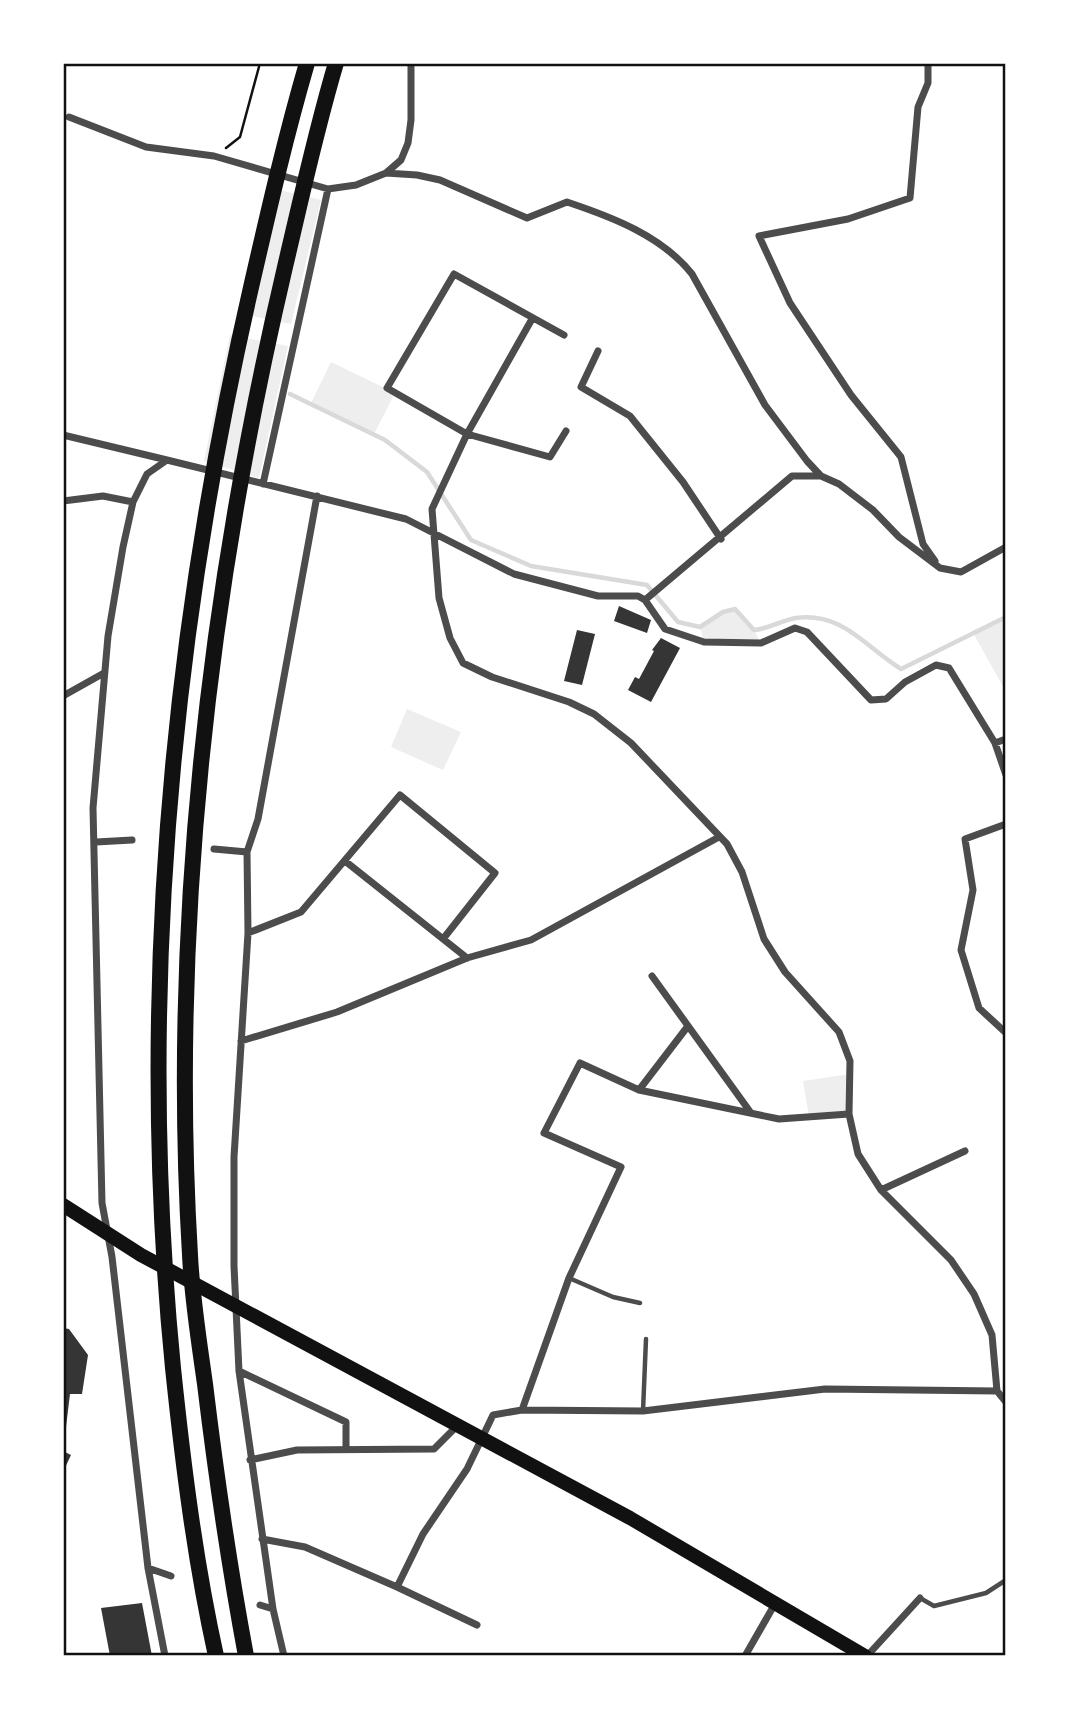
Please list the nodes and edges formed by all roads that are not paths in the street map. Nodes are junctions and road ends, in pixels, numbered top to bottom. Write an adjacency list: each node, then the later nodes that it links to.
1 (306, 63): 76 (highway)
2 (336, 63): 77 (highway)
3 (411, 63): 6 (street)
4 (928, 63): 23 (street)
5 (69, 117): 7 (street)
6 (386, 173): 7 (street); 15 (street)
7 (328, 189): 16 (street)
8 (532, 319): 9 (street); 12 (street); 12 (street)
9 (564, 335)
10 (598, 351): 21 (street)
11 (566, 430): 12 (street)
12 (467, 434): 20 (street)
13 (63, 435): 14 (street)
14 (167, 460): 16 (street); 19 (street)
15 (821, 475): 21 (street); 23 (street)
16 (263, 484): 17 (street)
17 (317, 496): 20 (street); 35 (street)
18 (63, 501): 19 (street)
19 (133, 502): 25 (street)
20 (432, 534): 24 (street); 31 (street)
21 (721, 539): 24 (street)
22 (1006, 547): 23 (street)
23 (940, 568)
24 (647, 598): 28 (street)
25 (104, 673): 26 (street); 33 (street)
26 (63, 696)
27 (1006, 739): 28 (street)
28 (995, 743): 29 (street)
29 (1006, 775)
30 (1006, 824): 42 (street)
31 (719, 837): 39 (street); 46 (street)
32 (132, 840): 33 (street)
33 (96, 842): 50 (street)
34 (214, 849): 35 (street)
35 (247, 852): 37 (street)
36 (345, 861): 37 (street); 38 (street); 38 (street)
37 (248, 933): 43 (street)
38 (443, 939): 39 (street)
39 (467, 958): 43 (street)
40 (652, 976): 41 (street)
41 (688, 1027): 44 (street); 45 (street)
42 (1006, 1032)
43 (241, 1041): 53 (street)
44 (639, 1090): 45 (street); 51 (street)
45 (751, 1114): 46 (street)
46 (849, 1114): 48 (street)
47 (965, 1152): 48 (street)
48 (881, 1190): 56 (street)
49 (63, 1205): 50 (main road)
50 (109, 1237): 53 (main road); 65 (street)
51 (569, 1278): 52 (lane); 58 (street)
52 (640, 1303)
53 (235, 1305): 55 (street); 60 (main road)
54 (646, 1339): 59 (lane)
55 (239, 1371): 62 (street); 63 (street)
56 (998, 1391): 57 (street); 59 (street)
57 (1006, 1402)
58 (522, 1410): 59 (street); 61 (street)
59 (643, 1411)
60 (458, 1424): 61 (main road); 62 (street)
61 (482, 1437): 68 (street); 70 (main road)
62 (346, 1448): 63 (street)
63 (250, 1460): 64 (street)
64 (262, 1539): 68 (street); 72 (street)
65 (148, 1568): 66 (street); 75 (street)
66 (171, 1576)
67 (1006, 1580): 69 (lane)
68 (397, 1587): 73 (street)
69 (920, 1598): 74 (street)
70 (776, 1602): 74 (main road); 79 (street)
71 (260, 1605): 72 (street)
72 (273, 1609): 78 (street)
73 (477, 1625)
74 (859, 1655)
75 (165, 1656)
76 (215, 1656)
77 (246, 1656)
78 (284, 1656)
79 (745, 1656)

